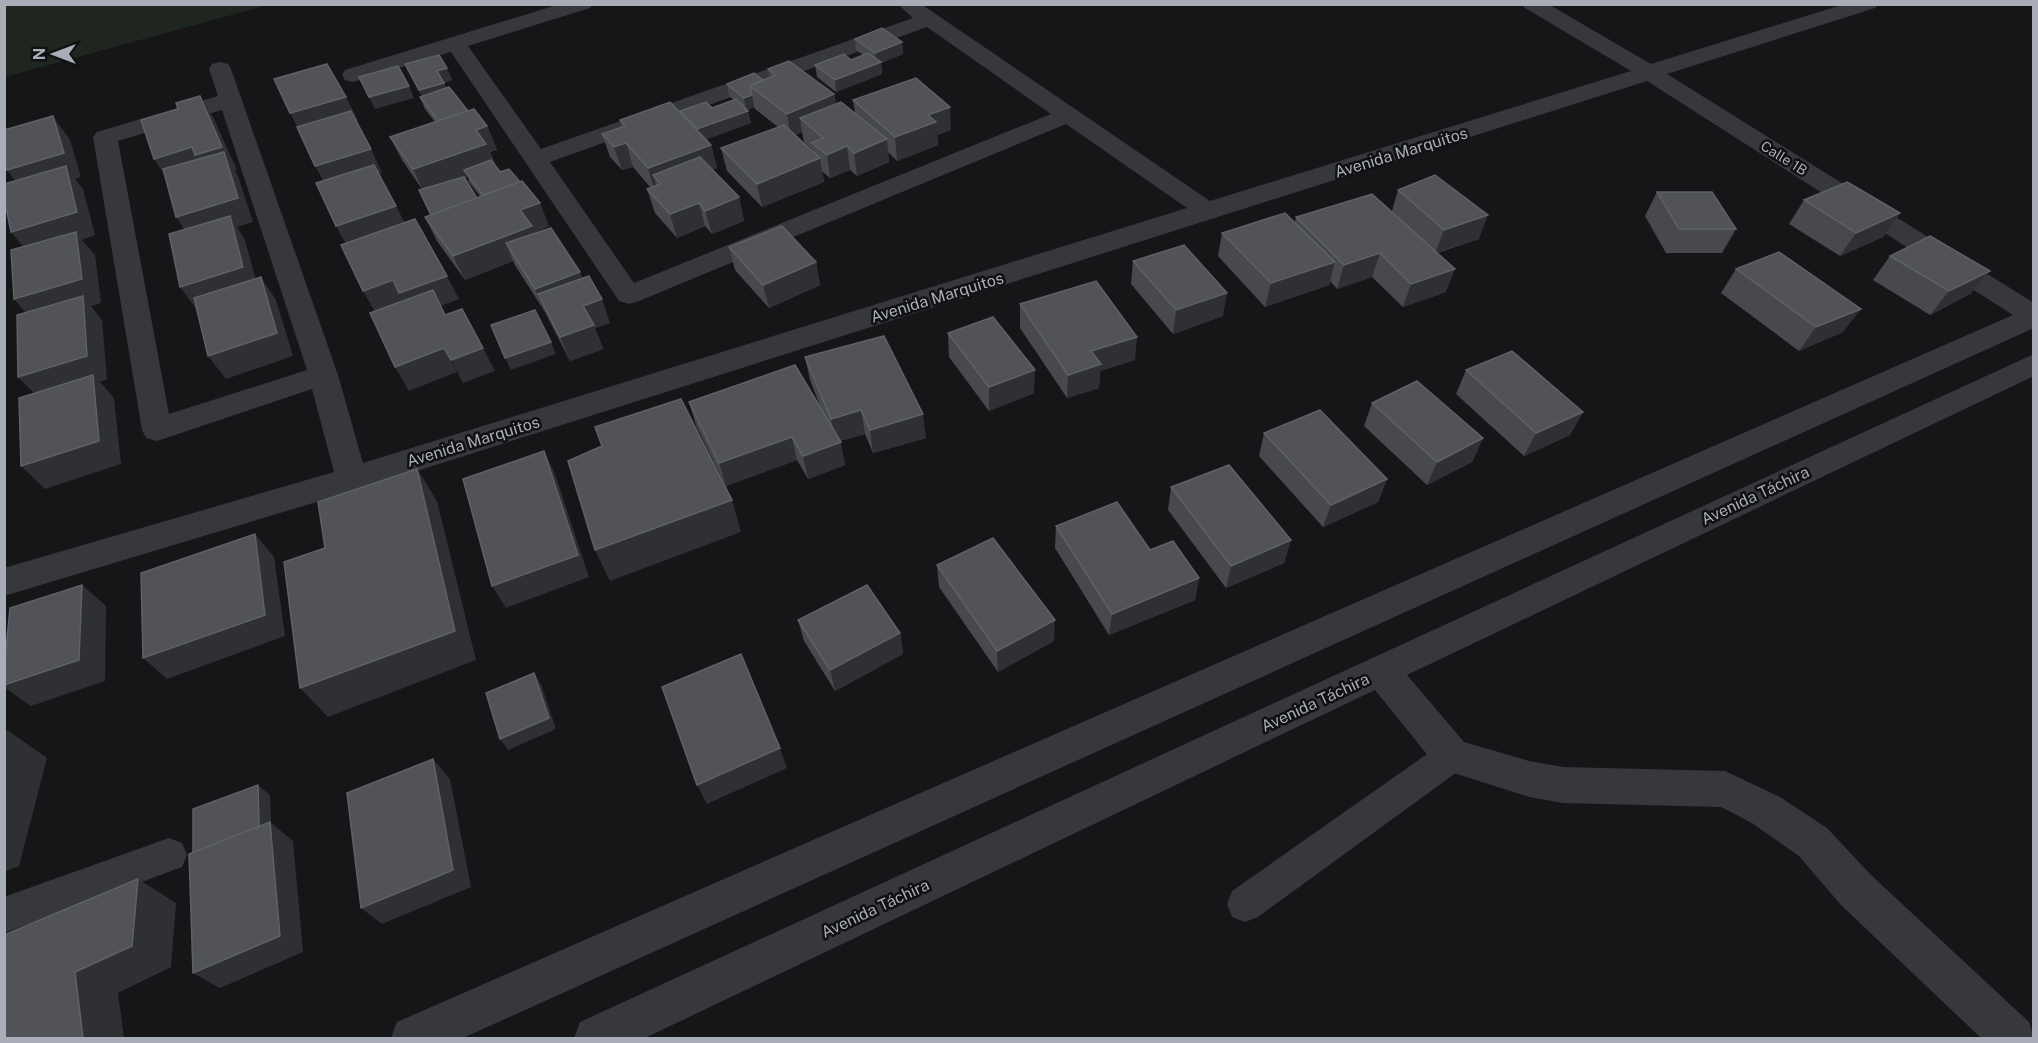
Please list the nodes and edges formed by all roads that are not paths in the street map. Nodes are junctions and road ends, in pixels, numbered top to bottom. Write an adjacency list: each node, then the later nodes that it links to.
1 (584, 4): 6 (street)
2 (907, 4): 5 (street)
3 (1532, 4): 8 (street, Calle 1B)
4 (1868, 4): 8 (street, Avenida Marquitos)
5 (927, 20): 11 (street); 12 (street)
6 (456, 44): 9 (street); 12 (street)
7 (220, 69): 10 (street)
8 (1650, 73): 13 (street, Avenida Marquitos); 14 (street, Calle 1B)
9 (353, 75)
10 (230, 100): 16 (street); 16 (street)
11 (1069, 115): 12 (street); 13 (street)
12 (536, 159)
13 (1209, 212): 17 (street, Avenida Marquitos)
14 (2034, 317): 24 (street)
15 (2034, 364): 19 (street, Avenida Táchira)
16 (323, 375): 17 (street)
17 (352, 479): 18 (street, Avenida Marquitos)
18 (4, 582)
19 (1381, 670): 20 (street); 25 (street, Avenida Táchira)
20 (1452, 756): 22 (lane); 26 (street)
21 (170, 855): 23 (lane)
22 (1245, 904)
23 (4, 915)
24 (414, 1038)
25 (596, 1038)
26 (2013, 1038)

